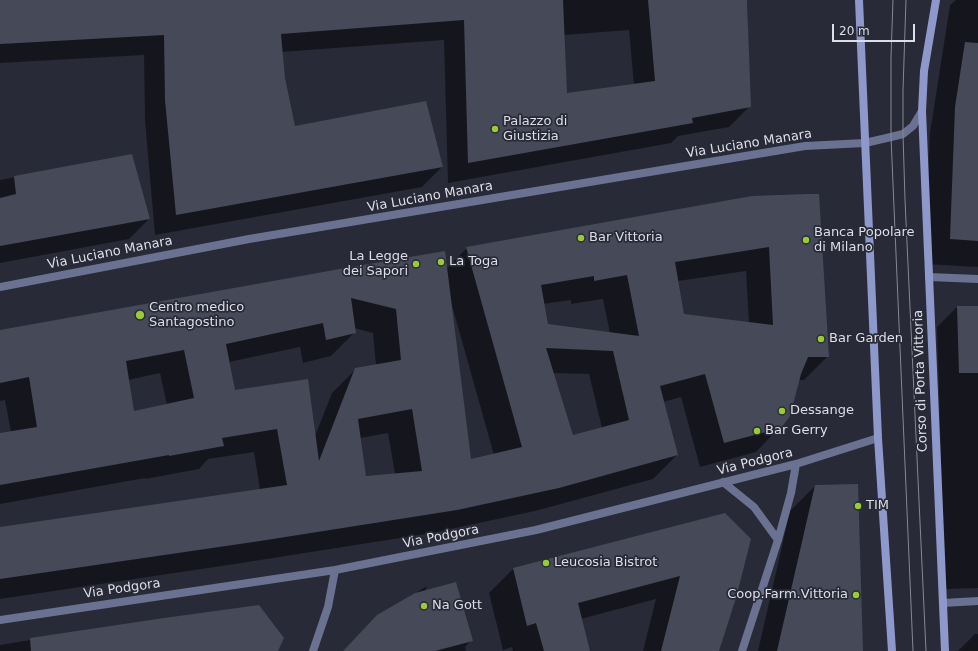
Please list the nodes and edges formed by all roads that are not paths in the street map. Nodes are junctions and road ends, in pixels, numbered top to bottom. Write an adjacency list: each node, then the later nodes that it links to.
1 (859, 0): 4 (street)
2 (936, 0): 3 (street, Corso di Porta Vittoria)
3 (922, 111): 4 (street, Via Luciano Manara); 5 (street, Corso di Porta Vittoria)
4 (865, 143): 7 (street, Via Luciano Manara); 8 (street)
5 (929, 277): 6 (street); 14 (street, Corso di Porta Vittoria)
6 (978, 278)
7 (0, 286)
8 (878, 438): 9 (street, Via Podgora); 18 (street)
9 (796, 464): 10 (street, Via Podgora); 11 (street)
10 (722, 482): 11 (street); 12 (street, Via Podgora)
11 (778, 540): 17 (street)
12 (335, 570): 15 (street, Via Podgora); 16 (street)
13 (978, 601): 14 (street)
14 (943, 603): 19 (street, Corso di Porta Vittoria)
15 (0, 620)
16 (312, 651)
17 (742, 651)
18 (892, 651)
19 (945, 651)

